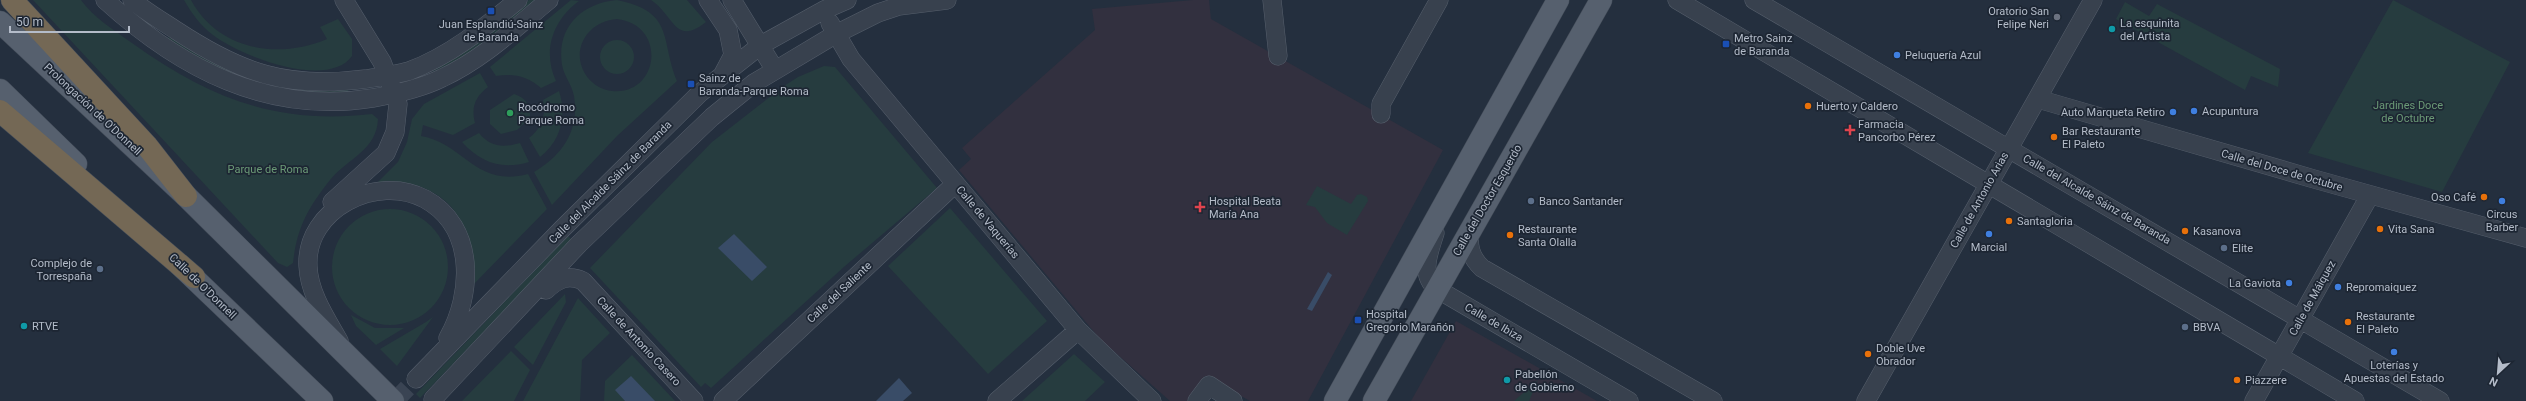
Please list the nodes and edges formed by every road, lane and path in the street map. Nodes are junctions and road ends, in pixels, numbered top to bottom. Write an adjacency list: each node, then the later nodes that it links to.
1 (12, 0): 39 (highway)
2 (105, 0): 24 (street)
3 (344, 0): 28 (street)
4 (518, 0): 28 (street)
5 (549, 0): 31 (street)
6 (708, 0): 21 (street)
7 (732, 0): 20 (street)
8 (847, 0): 18 (street, Calle del Alcalde Sáinz de Baranda)
9 (947, 0): 23 (street, Calle del Alcalde Sáinz de Baranda)
10 (1272, 0): 26 (street)
11 (1439, 0): 34 (street)
12 (1558, 0): 40 (main road)
13 (1601, 0): 42 (main road, Calle del Doctor Esquerdo)
14 (1677, 0): 37 (street)
15 (1754, 0): 35 (street, Calle del Alcalde Sáinz de Baranda)
16 (2093, 0): 32 (street, Calle de Antonio Arias)
17 (142, 3): 24 (street); 28 (street)
18 (824, 10): 22 (street, Calle del Alcalde Sáinz de Baranda); 23 (street)
19 (0, 22): 39 (main road, Prolongación de O'Donnell)
20 (748, 25): 22 (street); 25 (street)
21 (728, 30): 25 (street); 29 (street)
22 (782, 32): 25 (street, Calle del Alcalde Sáinz de Baranda)
23 (836, 34): 27 (street, Calle del Alcalde Sáinz de Baranda); 36 (street, Calle de Vaquerías)
24 (155, 42): 31 (street)
25 (754, 51): 27 (street); 29 (street, Calle del Alcalde Sáinz de Baranda)
26 (1278, 56)
27 (768, 74): 44 (street, Calle del Alcalde Sáinz de Baranda)
28 (387, 76): 31 (street)
29 (720, 78): 41 (street, Calle del Alcalde Sáinz de Baranda)
30 (0, 90): 45 (main road, Calle de O'Donnell)
31 (394, 95): 41 (street)
32 (2038, 99): 35 (street, Calle de Antonio Arias); 38 (street, Calle del Doce de Octubre)
33 (0, 111): 45 (highway)
34 (1380, 114)
35 (2008, 148): 37 (street, Calle de Antonio Arias); 48 (street, Calle del Alcalde Sáinz de Baranda)
36 (955, 184): 49 (street, Calle de Vaquerías); 57 (street, Calle del Saliente)
37 (1988, 185): 50 (street); 66 (street, Calle de Antonio Arias)
38 (2370, 195): 43 (street, Calle del Doce de Octubre); 48 (street, Calle de Máiquez)
39 (186, 196): 51 (main road)
40 (1443, 205): 47 (street, Calle de Ibiza); 62 (main road)
41 (319, 224): 51 (street)
42 (1470, 230): 47 (main road, Calle del Doctor Esquerdo); 65 (street)
43 (2526, 238)
44 (579, 244): 46 (street); 52 (street, Calle del Alcalde Sáinz de Baranda)
45 (194, 277): 53 (main road, Calle de O'Donnell)
46 (583, 281): 52 (street); 56 (street, Calle de Antonio Casero)
47 (1437, 289): 63 (main road, Calle del Doctor Esquerdo); 64 (street, Calle de Ibiza)
48 (2300, 319): 50 (street, Calle de Máiquez); 69 (street, Calle del Alcalde Sáinz de Baranda)
49 (1078, 330): 58 (street); 59 (street, Calle de Vaquerías)
50 (2280, 357): 67 (street, Calle de Máiquez); 68 (street)
51 (349, 359): 55 (main road)
52 (471, 359): 54 (street, Calle del Alcalde Sáinz de Baranda)
53 (319, 398)
54 (436, 400)
55 (393, 401)
56 (694, 401)
57 (723, 401)
58 (997, 401)
59 (1152, 401)
60 (1197, 401): 61 (street)
61 (1233, 401)
62 (1335, 401)
63 (1374, 401)
64 (1629, 401)
65 (1713, 401)
66 (1866, 401)
67 (2254, 401)
68 (2355, 401)
69 (2440, 401)

